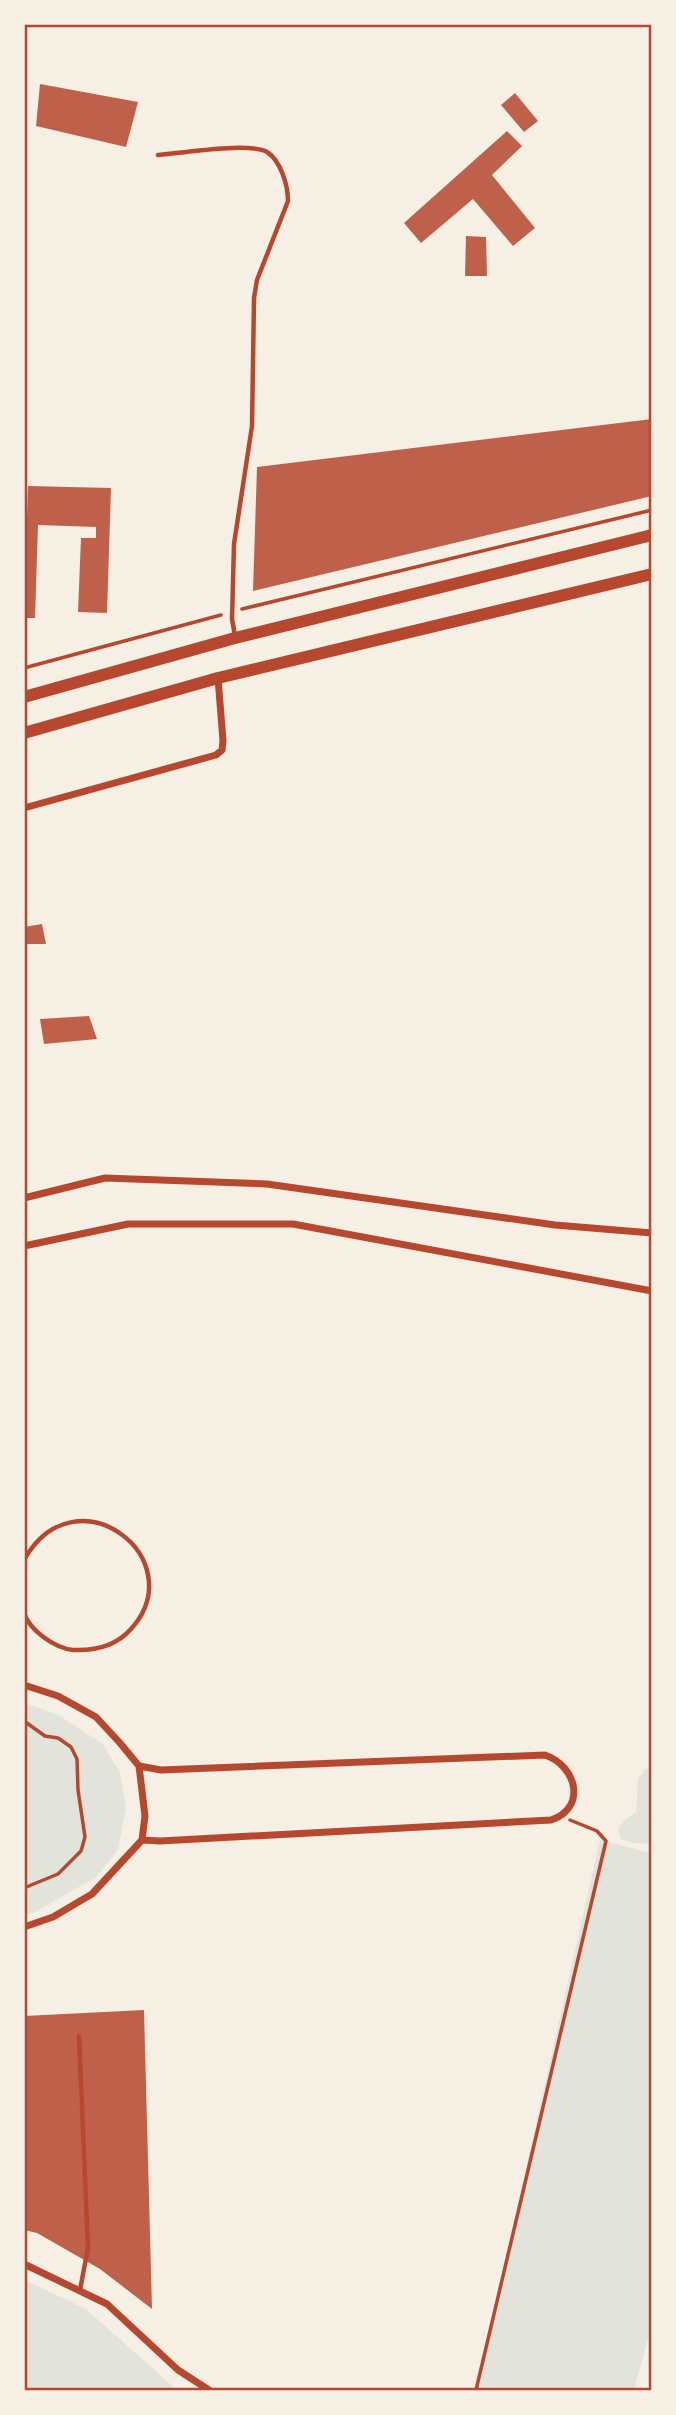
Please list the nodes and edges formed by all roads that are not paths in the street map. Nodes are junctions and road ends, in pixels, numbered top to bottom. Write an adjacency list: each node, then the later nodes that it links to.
1 (158, 155): 4 (lane)
2 (652, 535): 4 (street)
3 (652, 574): 5 (street)
4 (235, 638): 6 (street)
5 (218, 678): 7 (street); 8 (street)
6 (24, 697)
7 (24, 733)
8 (24, 808)
9 (24, 1198): 10 (street)
10 (652, 1233)
11 (24, 1246): 12 (street)
12 (652, 1291)
13 (24, 1560): 14 (lane)
14 (24, 1613)
15 (24, 1685): 16 (street)
16 (139, 1766): 17 (street); 17 (street)
17 (142, 1840): 18 (street)
18 (24, 1927)
19 (79, 2036): 21 (lane)
20 (24, 2264): 21 (street)
21 (80, 2290): 22 (street)
22 (209, 2390)

